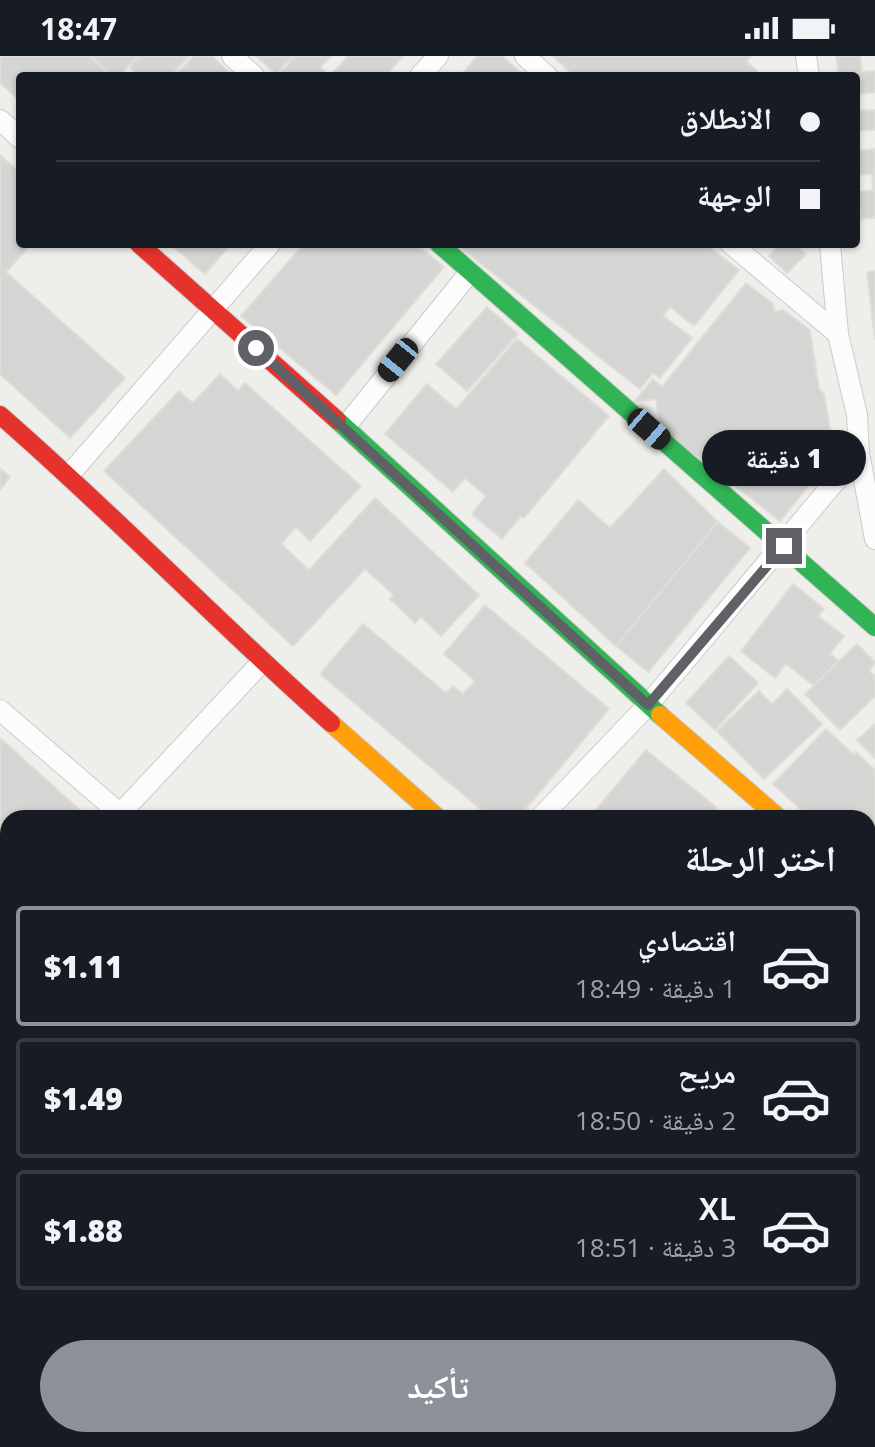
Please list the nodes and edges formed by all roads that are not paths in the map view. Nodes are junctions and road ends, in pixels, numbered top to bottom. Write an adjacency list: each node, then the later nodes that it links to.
1 (232, 56): 4 (street)
2 (438, 56): 5 (street)
3 (525, 56): 6 (street)
4 (250, 72)
5 (424, 72)
6 (543, 72)
7 (0, 120): 8 (street)
8 (16, 134)
9 (143, 248): 15 (street)
10 (266, 248): 15 (street)
11 (443, 248): 14 (street)
12 (739, 248): 16 (street)
13 (830, 248): 16 (street)
14 (470, 272): 19 (street); 23 (street)
15 (212, 309): 19 (street); 21 (street)
16 (838, 334): 17 (street)
17 (866, 414): 20 (street)
18 (0, 415): 21 (street)
19 (345, 427): 26 (street)
20 (859, 453): 22 (street); 23 (street)
21 (69, 475): 25 (street)
22 (875, 539)
23 (784, 546): 24 (street); 26 (street)
24 (875, 627)
25 (262, 662): 29 (street); 30 (street)
26 (648, 705): 31 (street); 32 (street)
27 (0, 710): 28 (street)
28 (116, 810)
29 (128, 810)
30 (429, 810)
31 (548, 810)
32 (770, 810)

